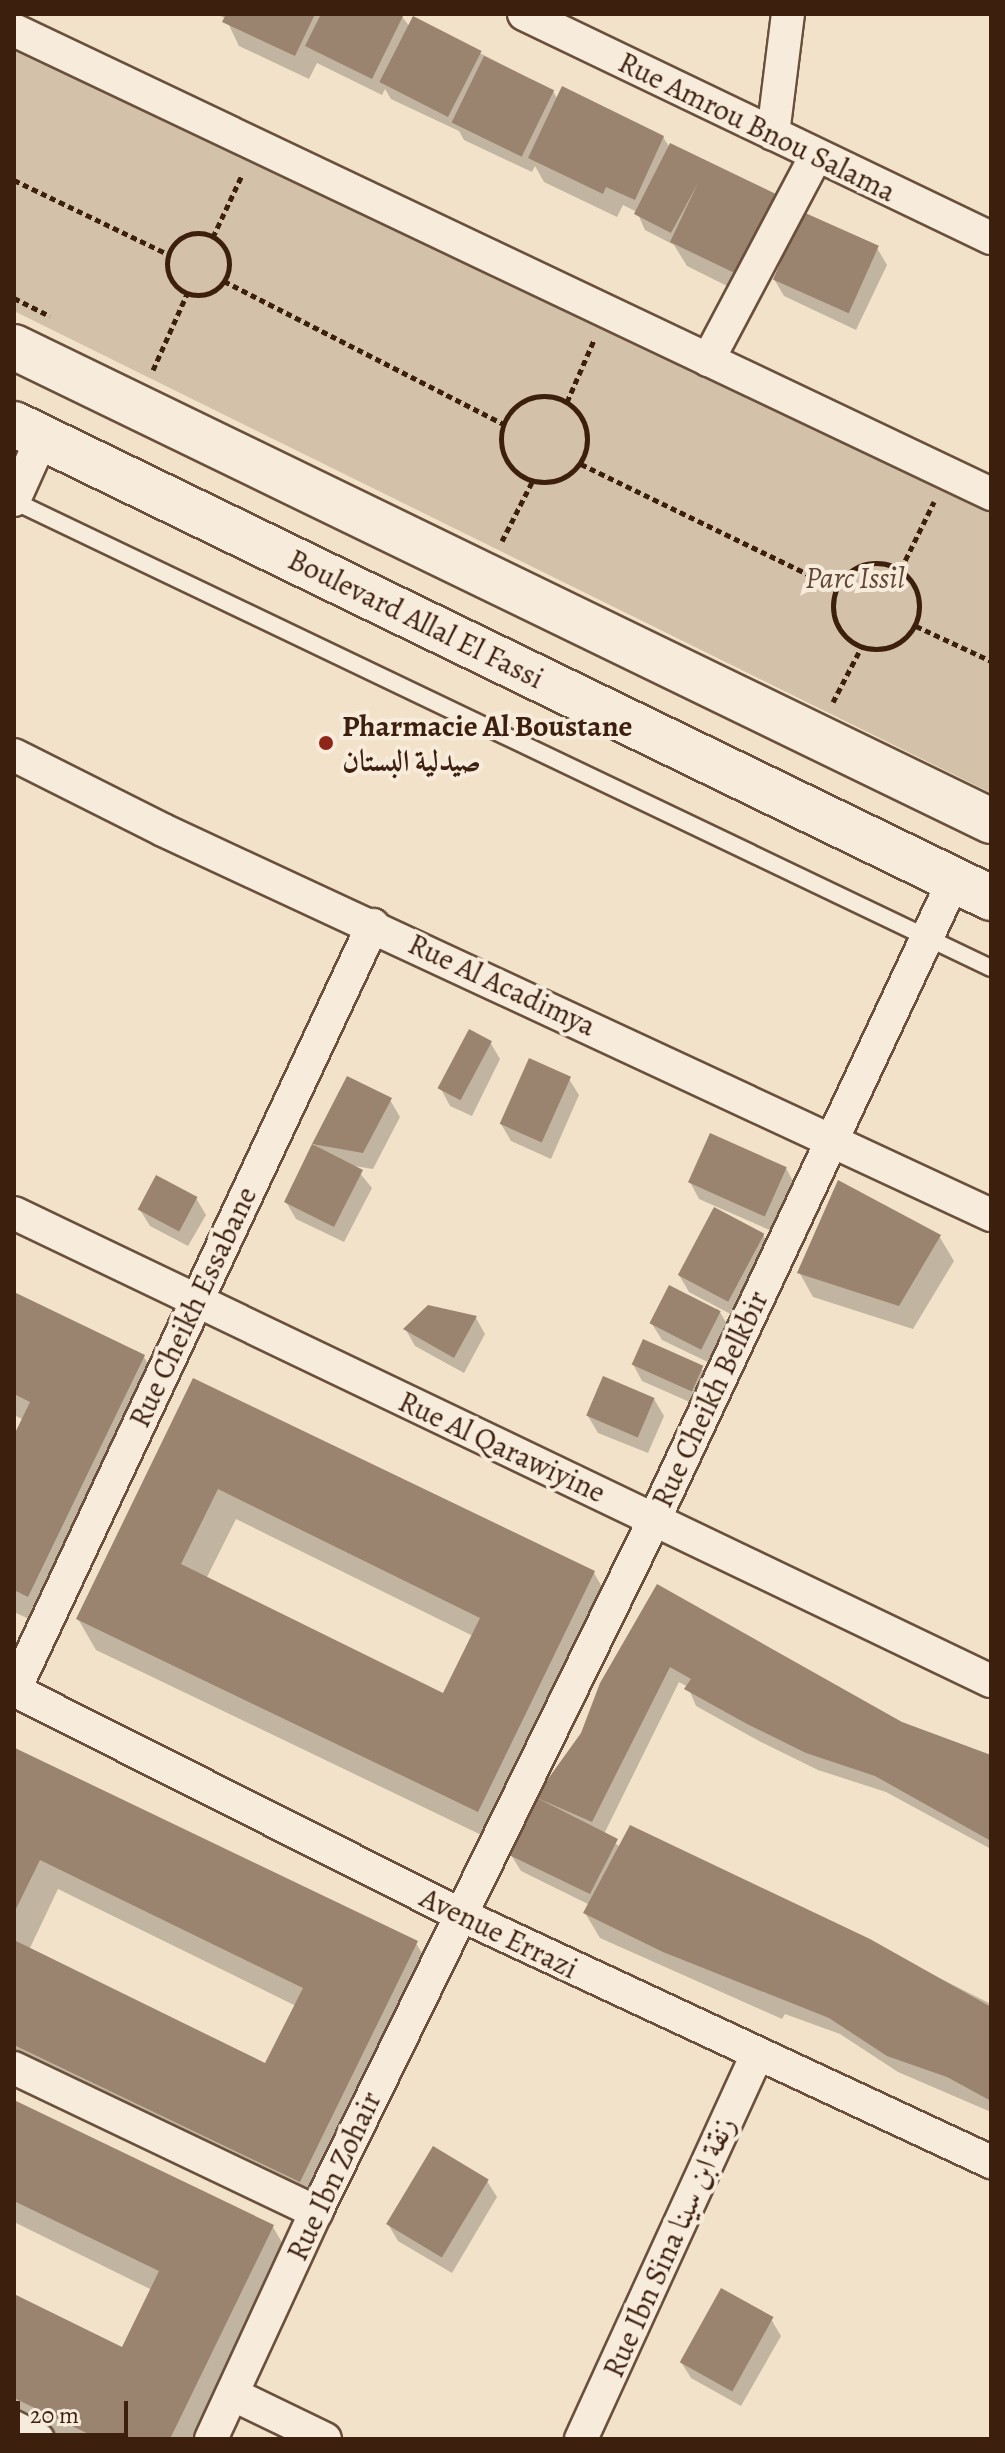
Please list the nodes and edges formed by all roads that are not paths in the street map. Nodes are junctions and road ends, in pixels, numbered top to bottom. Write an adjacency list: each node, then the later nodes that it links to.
1 (524, 14): 4 (street, Rue Amrou Bnou Salama)
2 (788, 14): 4 (street)
3 (14, 30): 8 (street)
4 (773, 134): 5 (street, Rue Amrou Bnou Salama)
5 (816, 156): 6 (street, Rue Amrou Bnou Salama); 8 (street)
6 (991, 238)
7 (14, 347): 13 (main road)
8 (708, 360): 10 (street)
9 (28, 431): 11 (street); 14 (main road, Boulevard Allal El Fassi)
10 (991, 494)
11 (14, 500): 16 (lane)
12 (14, 755): 15 (street, Rue Al Acadimya)
13 (991, 821)
14 (972, 889): 16 (street, Rue Cheikh Belkbir)
15 (373, 925): 18 (street, Rue Al Acadimya); 21 (street, Rue Cheikh Essabane)
16 (927, 938): 17 (lane); 18 (street, Rue Cheikh Belkbir)
17 (991, 968)
18 (832, 1138): 20 (street, Rue Al Acadimya); 22 (street, Rue Cheikh Belkbir)
19 (14, 1213): 21 (street, Rue Al Qarawiyine)
20 (991, 1215)
21 (196, 1301): 22 (street, Rue Al Qarawiyine); 24 (street, Rue Cheikh Essabane)
22 (654, 1520): 23 (street, Rue Al Qarawiyine); 25 (street, Rue Cheikh Belkbir)
23 (991, 1681)
24 (14, 1691): 25 (street, Avenue Errazi)
25 (461, 1915): 26 (street, Avenue Errazi); 29 (street, Rue Ibn Zohair)
26 (757, 2054): 28 (street, Avenue Errazi); 35 (street, Rue Ibn Sina زنقة ابن سينا)
27 (14, 2068): 29 (street)
28 (991, 2162)
29 (316, 2212): 30 (street, Rue Ibn Zohair)
30 (234, 2395): 33 (street, Rue Ibn Zohair); 34 (street)
31 (14, 2427): 32 (street)
32 (38, 2439)
33 (211, 2439)
34 (325, 2439)
35 (581, 2439)

